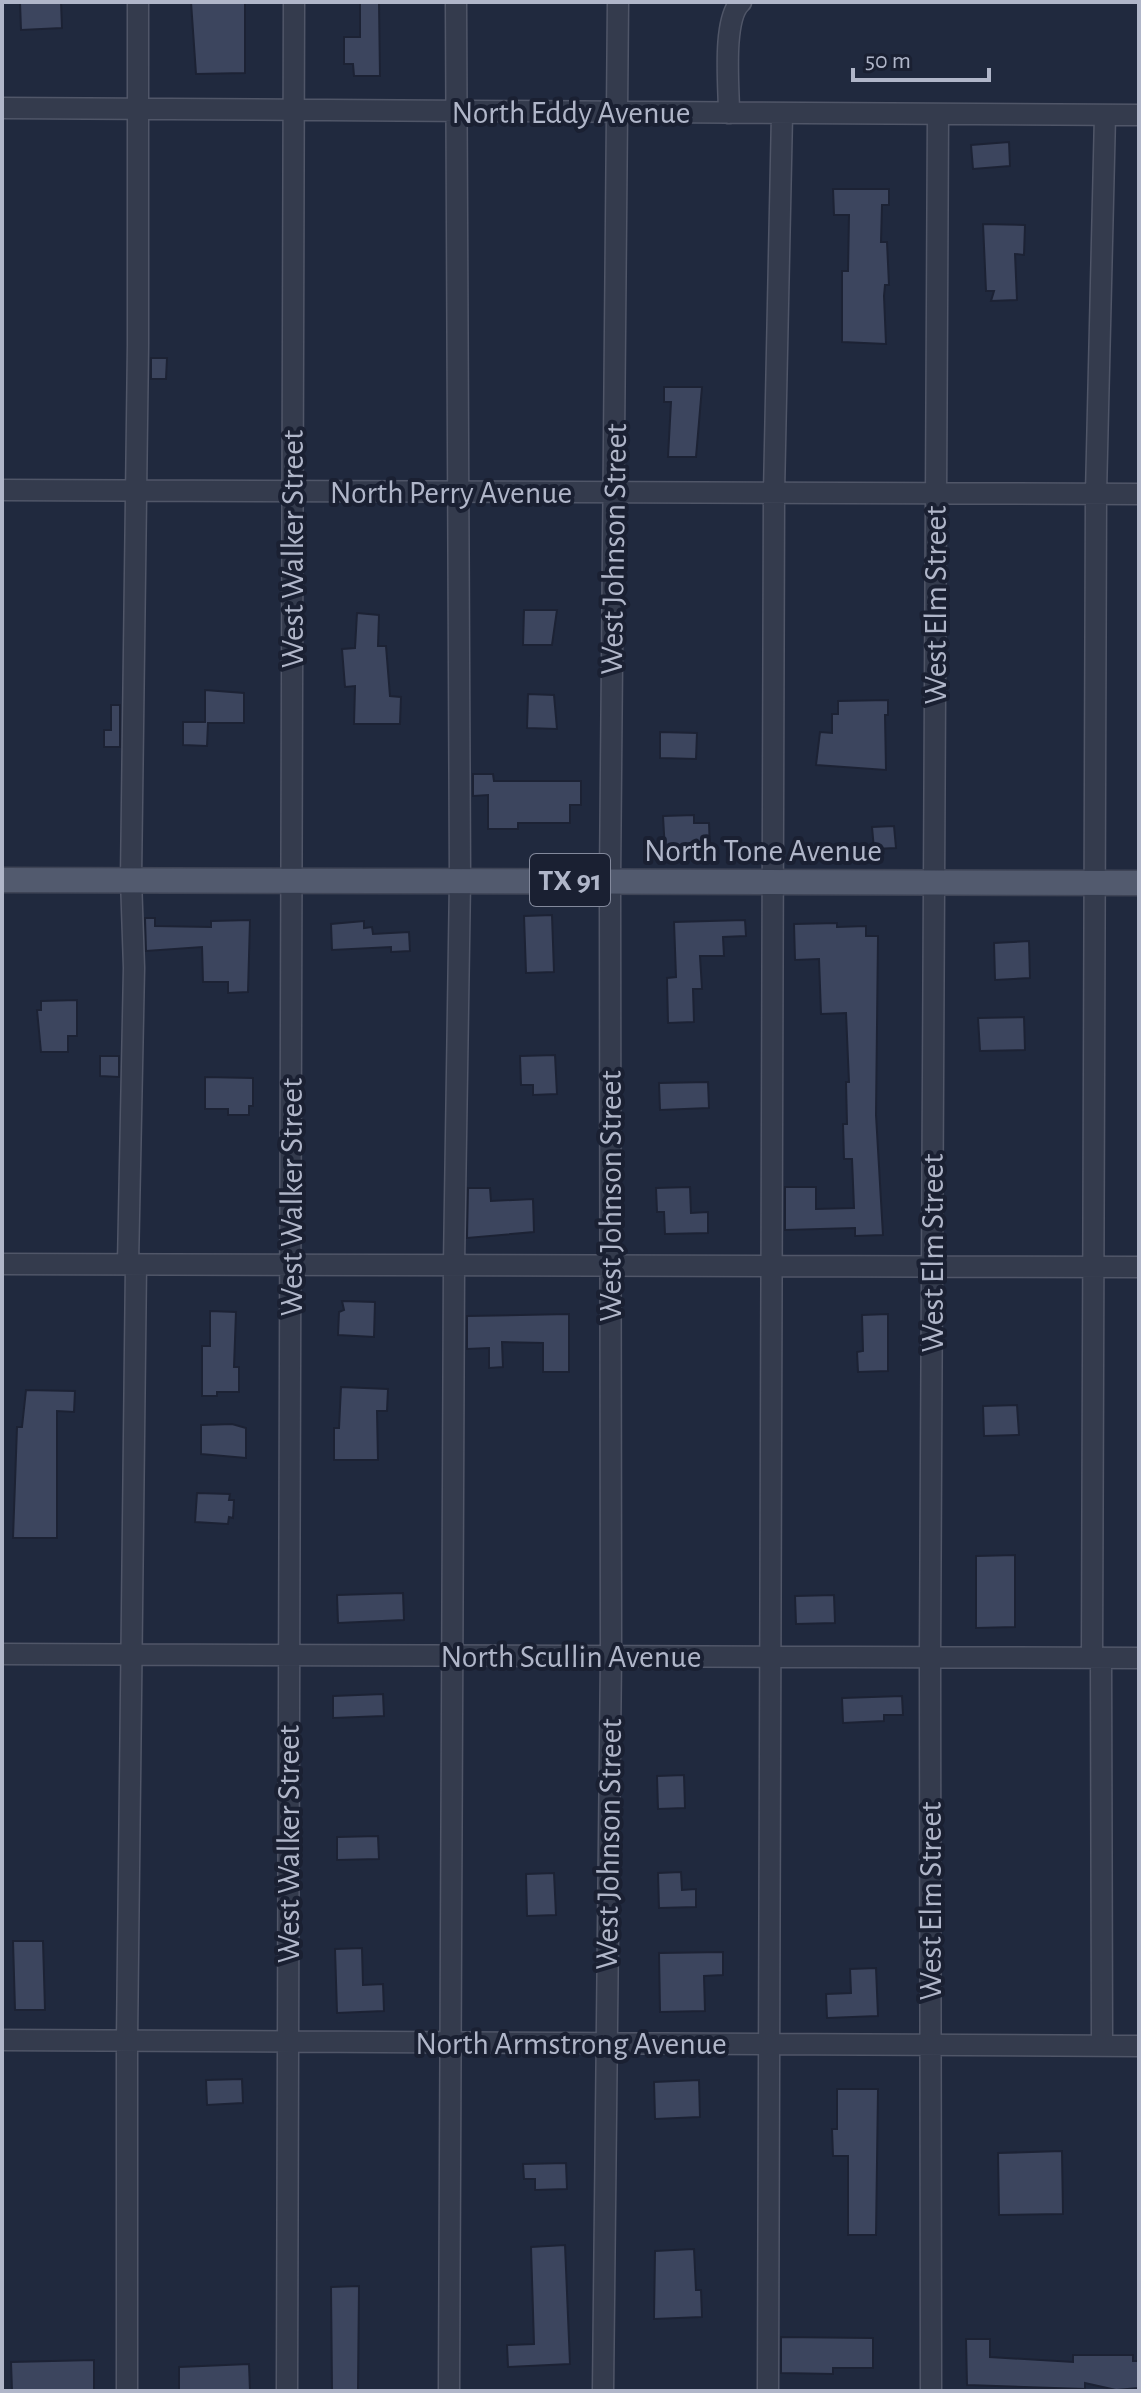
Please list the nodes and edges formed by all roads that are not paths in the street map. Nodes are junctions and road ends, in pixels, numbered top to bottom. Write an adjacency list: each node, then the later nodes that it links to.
1 (138, 2): 7 (street)
2 (294, 2): 8 (street, West Walker Street)
3 (456, 2): 9 (street)
4 (618, 2): 10 (street, West Johnson Street)
5 (741, 2): 11 (street)
6 (2, 108): 7 (street, North Eddy Avenue)
7 (138, 110): 8 (street, North Eddy Avenue); 17 (street)
8 (294, 110): 9 (street, North Eddy Avenue); 18 (street, West Walker Street)
9 (456, 111): 10 (street, North Eddy Avenue); 19 (street)
10 (618, 112): 11 (street, North Eddy Avenue); 20 (street, West Johnson Street)
11 (729, 113): 12 (street, North Eddy Avenue)
12 (782, 114): 13 (street, North Eddy Avenue); 21 (street)
13 (938, 114): 14 (street, North Eddy Avenue); 22 (street, West Elm Street)
14 (1105, 115): 15 (street, North Eddy Avenue); 23 (street)
15 (1139, 115)
16 (2, 490): 17 (street, North Perry Avenue)
17 (135, 490): 18 (street, North Perry Avenue); 25 (street)
18 (291, 491): 19 (street, North Perry Avenue); 26 (street, West Walker Street)
19 (457, 492): 20 (street, North Perry Avenue); 28 (street)
20 (613, 492): 21 (street, North Perry Avenue); 29 (street, West Johnson Street)
21 (774, 493): 22 (street, North Perry Avenue); 30 (street)
22 (935, 493): 23 (street, North Perry Avenue); 31 (street, West Elm Street)
23 (1096, 494): 24 (street, North Perry Avenue); 32 (street)
24 (1139, 494)
25 (131, 879): 26 (main road, North Tone Avenue / TX 91); 27 (main road, North Tone Avenue / TX 91); 35 (street)
26 (291, 879): 28 (main road, North Tone Avenue / TX 91); 36 (street, West Walker Street)
27 (2, 880)
28 (460, 880): 29 (main road, North Tone Avenue / TX 91); 37 (street)
29 (610, 881): 30 (main road, North Tone Avenue / TX 91); 38 (street, West Johnson Street)
30 (773, 882): 31 (main road, North Tone Avenue / TX 91); 39 (street)
31 (934, 883): 32 (main road, North Tone Avenue / TX 91); 40 (street, West Elm Street)
32 (1097, 883): 33 (main road, North Tone Avenue / TX 91); 41 (street)
33 (1139, 883)
34 (2, 1264): 35 (street)
35 (132, 1264): 36 (street); 44 (street)
36 (291, 1265): 37 (street); 45 (street, West Walker Street)
37 (454, 1265): 38 (street); 46 (street)
38 (610, 1266): 39 (street); 47 (street, West Johnson Street)
39 (770, 1266): 40 (street); 48 (street)
40 (932, 1266): 41 (street); 49 (street, West Elm Street)
41 (1094, 1267): 42 (street); 50 (street)
42 (1139, 1267)
43 (2, 1654): 44 (street, North Scullin Avenue)
44 (130, 1654): 45 (street, North Scullin Avenue); 53 (street)
45 (289, 1655): 46 (street, North Scullin Avenue); 54 (street, West Walker Street)
46 (452, 1655): 47 (street, North Scullin Avenue); 55 (street)
47 (611, 1656): 48 (street, North Scullin Avenue); 56 (street, West Johnson Street)
48 (773, 1657): 49 (street, North Scullin Avenue); 57 (street)
49 (930, 1657): 50 (street, North Scullin Avenue); 58 (street, West Elm Street)
50 (1096, 1658): 51 (street, North Scullin Avenue); 59 (street)
51 (1139, 1658)
52 (2, 2040): 53 (street, North Armstrong Avenue)
53 (127, 2041): 54 (street, North Armstrong Avenue); 61 (street)
54 (287, 2042): 55 (street, North Armstrong Avenue); 62 (street, West Walker Street)
55 (452, 2043): 56 (street, North Armstrong Avenue); 63 (street)
56 (606, 2043): 57 (street, North Armstrong Avenue); 64 (street, West Johnson Street)
57 (770, 2044): 58 (street, North Armstrong Avenue); 65 (street)
58 (929, 2045): 59 (street, North Armstrong Avenue); 66 (street, West Elm Street)
59 (1102, 2046): 60 (street, North Armstrong Avenue)
60 (1139, 2046)
61 (127, 2391)
62 (287, 2391)
63 (449, 2391)
64 (603, 2391)
65 (768, 2391)
66 (931, 2391)

